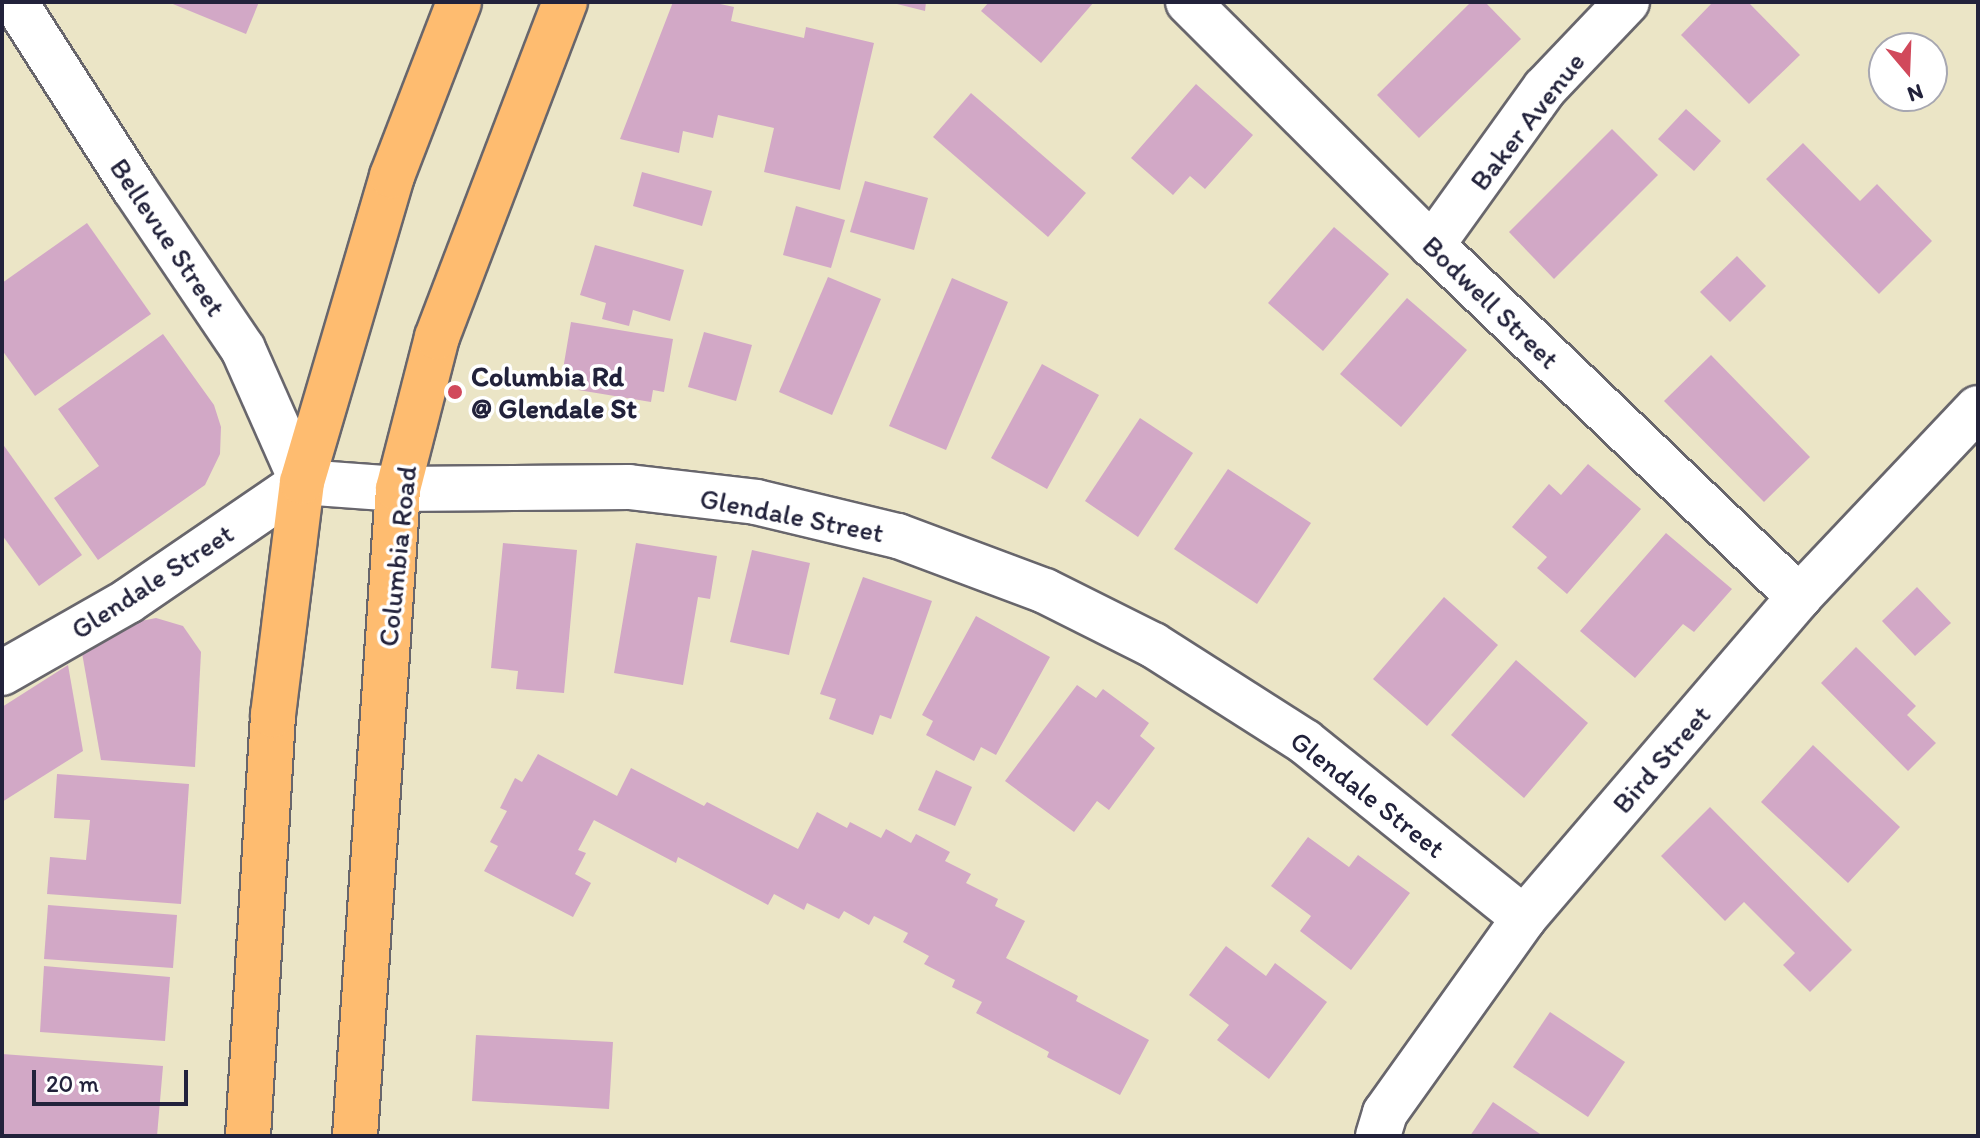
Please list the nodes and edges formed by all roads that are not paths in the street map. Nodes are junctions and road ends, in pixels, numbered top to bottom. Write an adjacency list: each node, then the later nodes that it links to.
1 (15, 2): 8 (street, Bellevue Street)
2 (459, 2): 8 (main road)
3 (565, 2): 9 (main road, Columbia Road)
4 (1627, 2): 6 (street, Baker Avenue)
5 (1206, 8): 6 (street, Bodwell Street)
6 (1432, 245): 10 (street, Bodwell Street)
7 (1978, 408): 10 (street, Bird Street)
8 (302, 482): 9 (street, Glendale Street); 11 (street, Glendale Street); 13 (main road)
9 (398, 489): 12 (street, Glendale Street); 14 (main road, Columbia Road)
10 (1799, 597): 12 (street, Bird Street)
11 (2, 673)
12 (1524, 918): 15 (street, Bird Street)
13 (248, 1136)
14 (355, 1136)
15 (1378, 1136)

